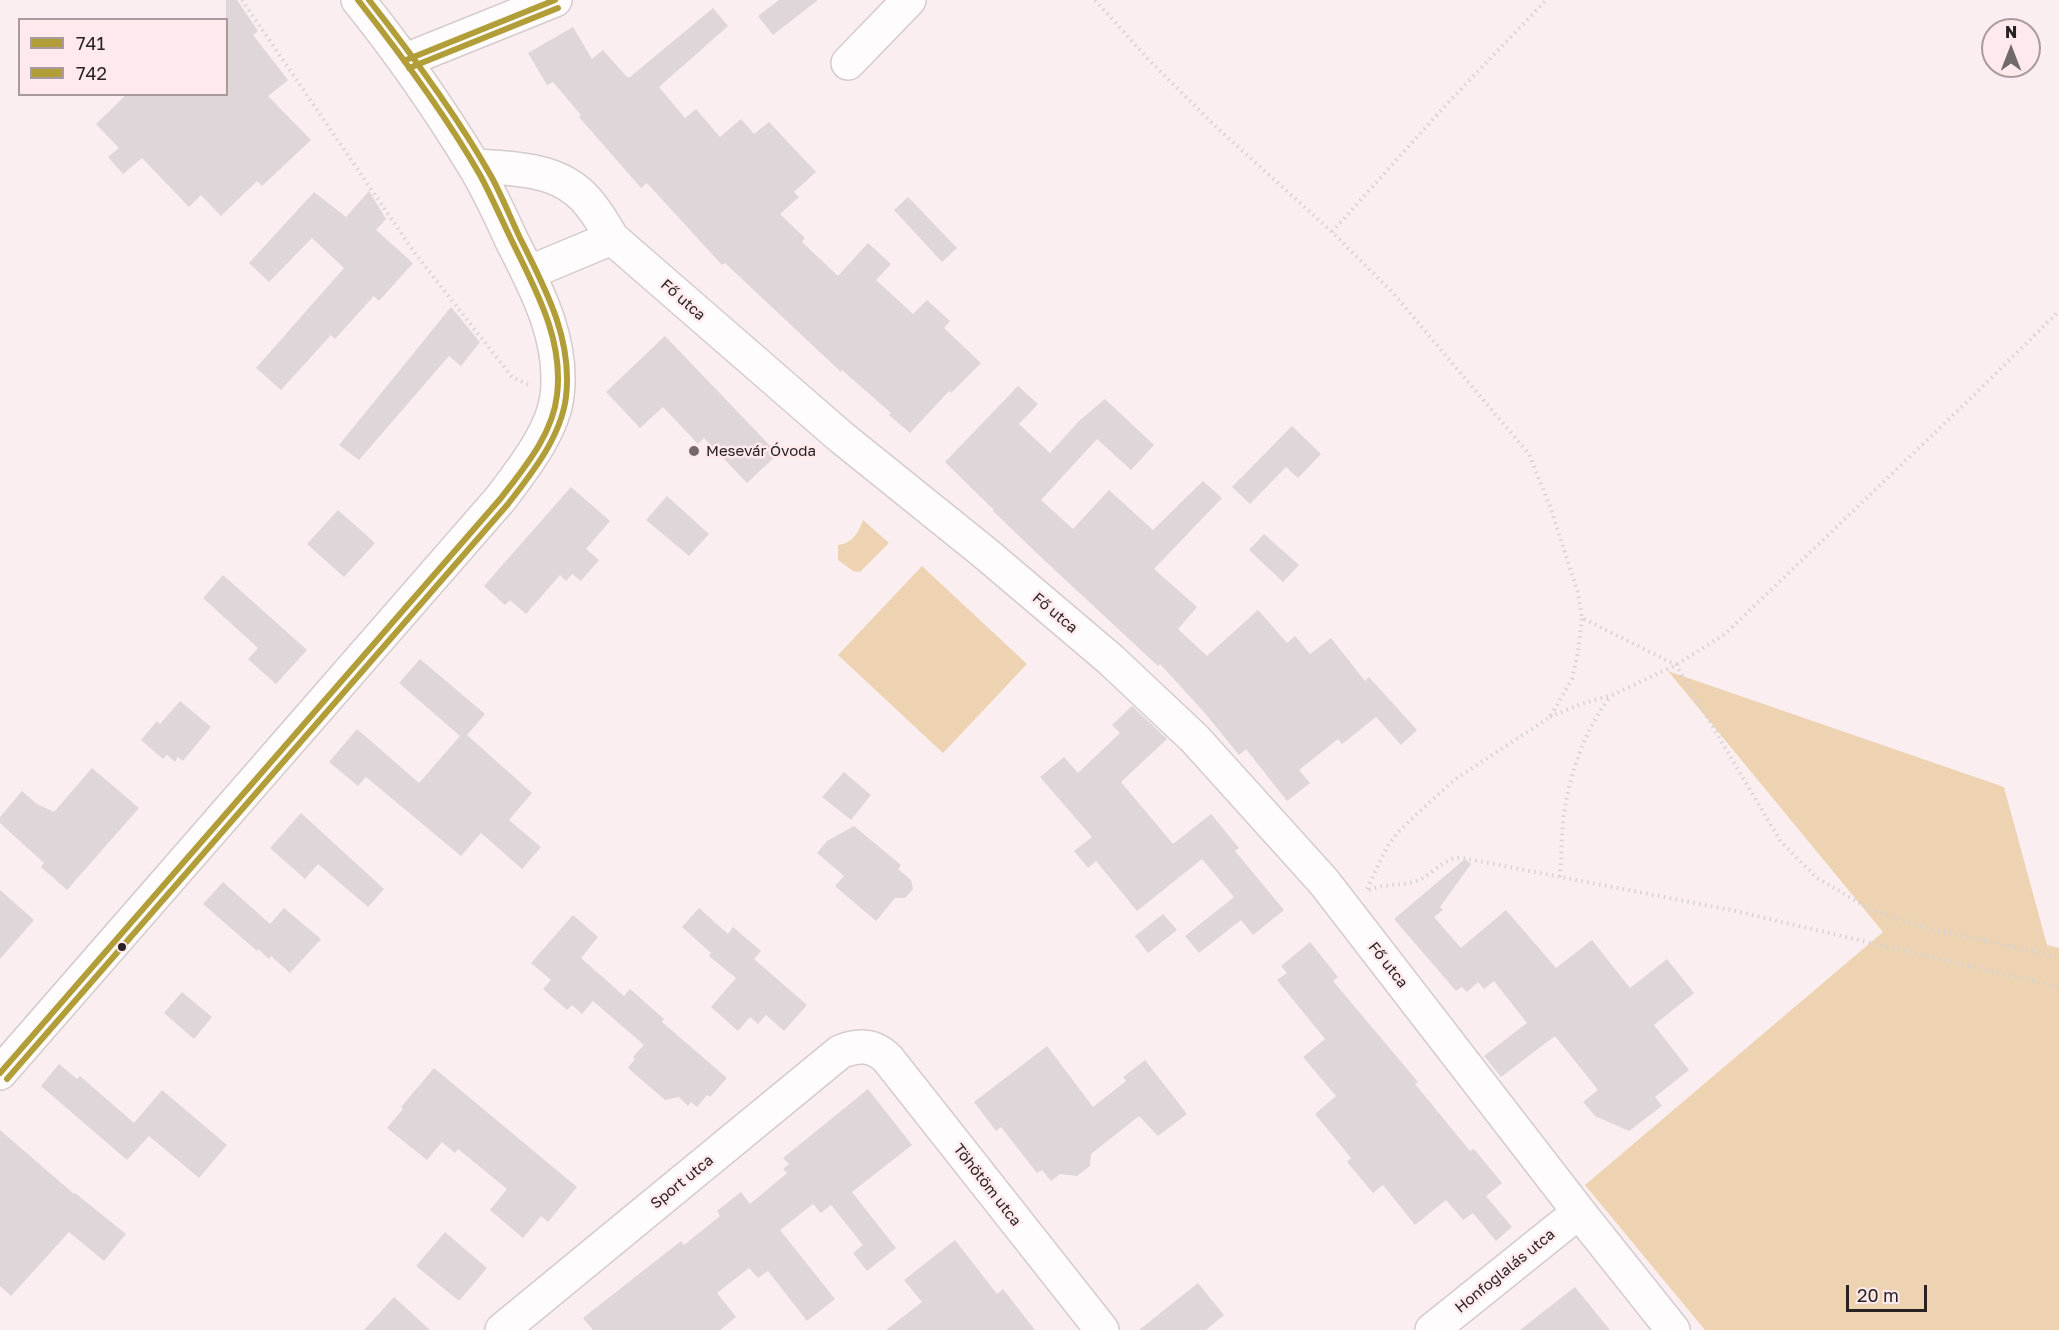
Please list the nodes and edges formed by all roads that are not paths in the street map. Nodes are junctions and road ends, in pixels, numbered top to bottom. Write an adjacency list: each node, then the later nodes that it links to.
1 (358, 0): 4 (street)
2 (555, 0): 4 (street)
3 (909, 0): 5 (street)
4 (406, 60): 6 (street)
5 (848, 63)
6 (475, 165): 7 (street, Fő utca); 8 (street)
7 (612, 238): 8 (street); 11 (street, Fő utca)
8 (528, 273): 10 (street)
9 (867, 1046): 12 (street, Sport utca); 13 (street, Töhötöm utca)
10 (6, 1055)
11 (1579, 1212): 14 (street, Honfoglalás utca); 15 (street, Fő utca)
12 (504, 1329)
13 (1102, 1330)
14 (1432, 1330)
15 (1673, 1330)

